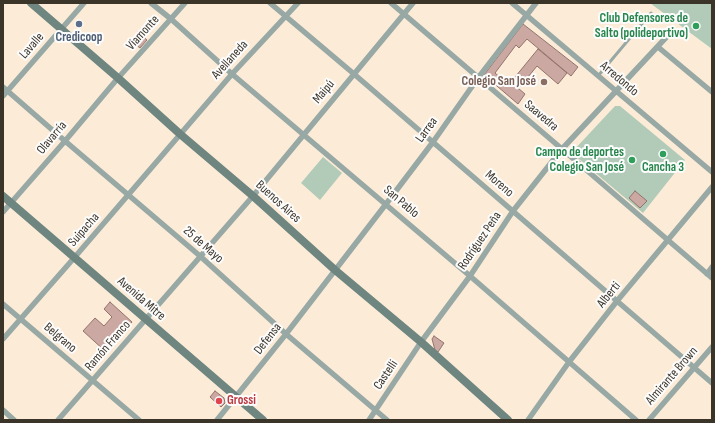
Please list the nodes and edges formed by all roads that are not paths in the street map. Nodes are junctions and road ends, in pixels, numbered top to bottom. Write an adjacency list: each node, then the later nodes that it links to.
1 (31, 3): 16 (street, Buenos Aires)
2 (84, 3): 16 (street, Lavalle)
3 (151, 3): 15 (street, San Pablo)
4 (185, 3): 15 (street, Viamonte)
5 (270, 3): 14 (street, Moreno)
6 (298, 3): 14 (street, Avellaneda)
7 (391, 3): 12 (street, Saavedra)
8 (413, 3): 12 (street, Maipú)
9 (512, 3): 13 (street, Arredondo)
10 (536, 3): 13 (street, Larrea)
11 (651, 13): 21 (lane)
12 (404, 14): 20 (street, Maipú); 23 (street, Saavedra)
13 (526, 15): 21 (street, Arredondo); 23 (street, Larrea)
14 (285, 16): 19 (street, Avellaneda); 20 (street, Moreno)
15 (171, 19): 19 (street, San Pablo); 22 (street, Viamonte)
16 (61, 30): 22 (street, Buenos Aires); 24 (street, Lavalle)
17 (673, 30): 18 (street, Rodríguez Peña)
18 (658, 47): 25 (street, Rodríguez Peña); 26 (street)
19 (232, 74): 28 (street, Avellaneda); 29 (street, San Pablo)
20 (354, 74): 29 (street, Maipú); 31 (street, Moreno)
21 (598, 76): 25 (street, Arredondo)
22 (118, 78): 28 (street, Buenos Aires); 30 (street, Olavarría)
23 (478, 78): 31 (street, Larrea); 32 (street, Saavedra)
24 (5, 89): 27 (street, Lavalle); 30 (street, 25 de Mayo)
25 (616, 90): 32 (street, Rodríguez Peña); 33 (street, Arredondo)
26 (712, 92)
27 (3, 96)
28 (180, 134): 35 (street, Suipacha); 37 (street, Buenos Aires)
29 (304, 134): 37 (street, Maipú); 39 (street, San Pablo)
30 (64, 141): 35 (street, 25 de Mayo); 38 (street, Olavarría)
31 (433, 142): 39 (street, Larrea); 41 (street, Moreno)
32 (562, 149): 41 (street, Rodríguez Peña); 42 (street, Saavedra)
33 (712, 172)
34 (712, 187): 42 (street, Alberti)
35 (128, 195): 43 (street, 25 de Mayo); 44 (street, Suipacha)
36 (3, 196): 38 (street, Avenida Mitre)
37 (253, 196): 43 (street, Ramón Franco); 46 (street, Buenos Aires)
38 (11, 203): 40 (street, Olavarría); 44 (street, Avenida Mitre)
39 (386, 204): 46 (street, Larrea); 48 (street, San Pablo)
40 (3, 212)
41 (513, 212): 48 (street, Rodríguez Peña); 50 (street, Moreno)
42 (668, 240): 47 (street, Saavedra); 50 (street, Alberti)
43 (200, 256): 53 (street, Ramón Franco); 54 (street, 25 de Mayo)
44 (74, 258): 52 (street, Suipacha); 53 (street, Avenida Mitre)
45 (712, 267): 47 (street)
46 (335, 270): 54 (street, Defensa); 56 (street, Buenos Aires)
47 (706, 274): 49 (street, Saavedra)
48 (470, 276): 56 (street, Rodríguez Peña); 58 (street, San Pablo)
49 (712, 278)
50 (617, 301): 58 (street, Alberti); 59 (street, Moreno)
51 (3, 304): 52 (street, Belgrano)
52 (20, 318): 55 (street, Suipacha); 60 (street, Belgrano)
53 (146, 319): 60 (street, Ramón Franco); 62 (street, Avenida Mitre)
54 (286, 334): 62 (street, Defensa); 64 (street, 25 de Mayo)
55 (3, 338)
56 (421, 342): 64 (street, Castelli); 72 (street, Buenos Aires)
57 (712, 347): 59 (street, Almirante Brown)
58 (569, 362): 73 (street, Alberti); 74 (street, San Pablo)
59 (694, 368): 61 (street, Moreno); 75 (street, Almirante Brown)
60 (93, 380): 66 (street, Ramón Franco); 67 (street, Belgrano)
61 (712, 383)
62 (236, 398): 68 (street, Defensa); 69 (street, Avenida Mitre)
63 (3, 410): 65 (street)
64 (376, 410): 70 (street, Castelli); 71 (street, 25 de Mayo)
65 (14, 420)
66 (58, 420)
67 (139, 420)
68 (217, 420)
69 (263, 420)
70 (369, 420)
71 (387, 420)
72 (508, 420)
73 (528, 420)
74 (636, 420)
75 (649, 420)

